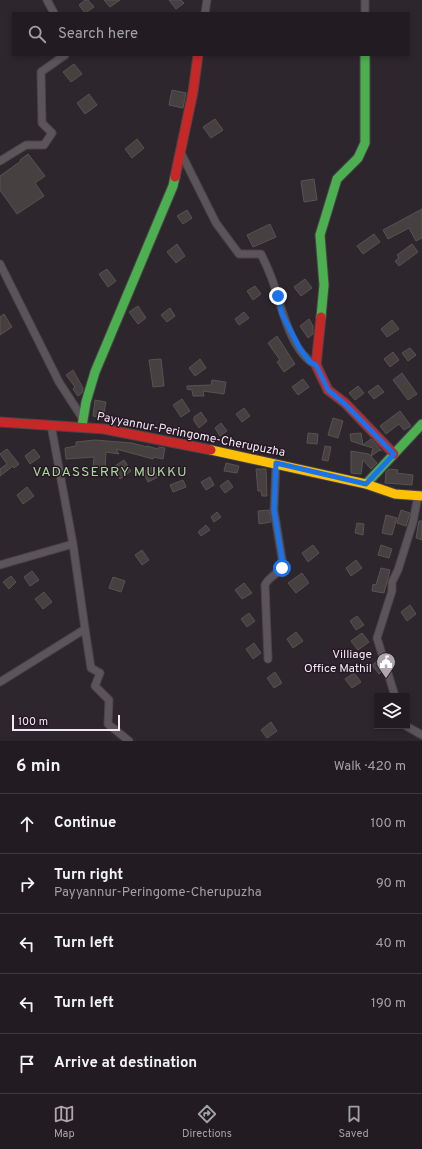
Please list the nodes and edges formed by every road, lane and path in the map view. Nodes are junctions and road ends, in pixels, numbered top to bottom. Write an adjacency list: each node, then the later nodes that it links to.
1 (47, 0): 4 (street)
2 (207, 0): 5 (street)
3 (365, 0): 6 (street)
4 (53, 12)
5 (205, 12)
6 (365, 12)
7 (64, 56): 11 (street)
8 (198, 56): 10 (street)
9 (365, 56): 13 (street)
10 (180, 151): 13 (street); 15 (street)
11 (0, 161)
12 (0, 264): 15 (street)
13 (316, 365): 18 (street)
14 (0, 422): 16 (street, Payyannur-Peringome-Cherupuzha)
15 (82, 423): 16 (street, Payyannur-Peringome-Cherupuzha); 19 (street, Payyannur-Peringome-Cherupuzha)
16 (52, 424): 22 (street)
17 (422, 424): 18 (street)
18 (394, 454): 20 (street)
19 (276, 463): 20 (street, Payyannur-Peringome-Cherupuzha); 25 (street)
20 (366, 484): 21 (street, Payyannur-Peringome-Cherupuzha)
21 (420, 496): 27 (street)
22 (73, 544): 23 (street); 24 (street)
23 (0, 565)
24 (84, 629): 26 (street); 30 (street)
25 (268, 659)
26 (0, 682)
27 (393, 693)
28 (410, 728): 29 (street)
29 (422, 735)
30 (129, 741)

